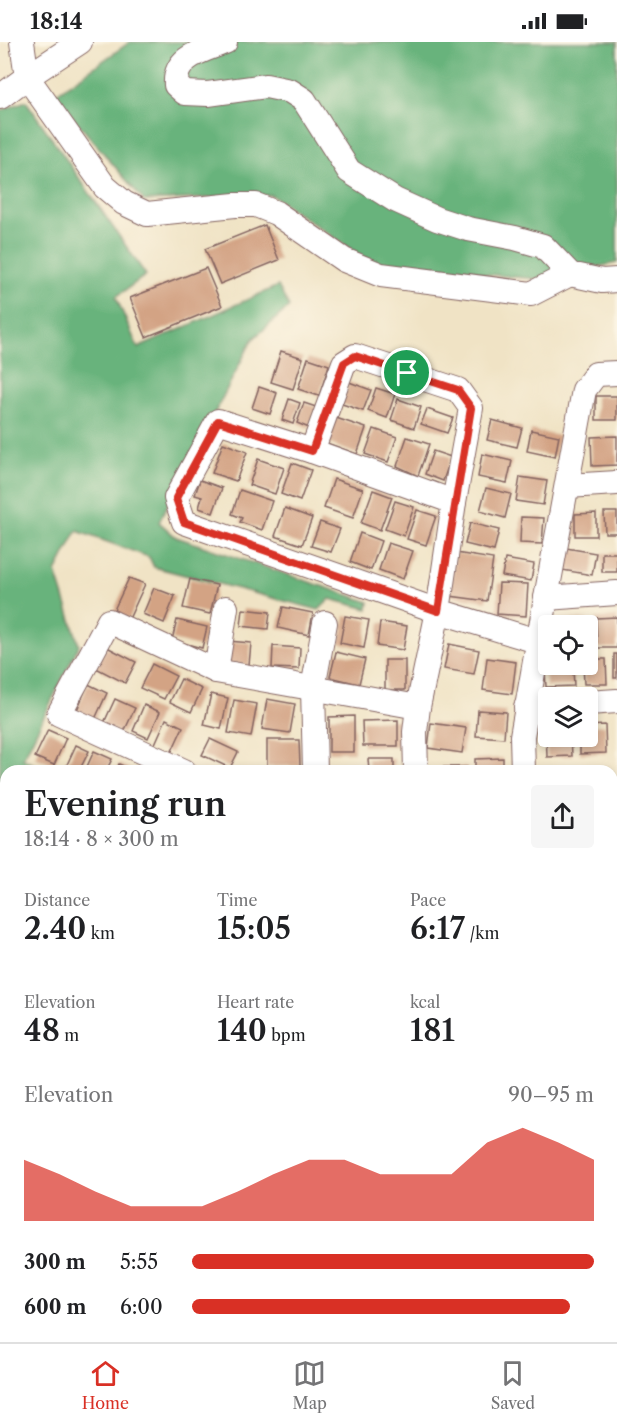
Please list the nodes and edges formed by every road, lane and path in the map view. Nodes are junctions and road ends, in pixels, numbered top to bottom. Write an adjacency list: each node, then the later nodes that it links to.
1 (22, 42): 4 (street)
2 (80, 42): 4 (street)
3 (225, 42): 6 (street)
4 (27, 76): 5 (street); 6 (street)
5 (0, 97)
6 (570, 274): 7 (street)
7 (617, 280)
8 (617, 373): 11 (street)
9 (312, 451): 12 (street); 12 (street); 16 (street)
10 (617, 483): 11 (street)
11 (567, 486): 14 (street)
12 (454, 502): 16 (street)
13 (617, 593): 14 (street)
14 (546, 598): 18 (street)
15 (226, 608): 19 (street)
16 (438, 611): 18 (street); 24 (street)
17 (325, 623): 20 (street)
18 (537, 641): 23 (street)
19 (216, 671): 20 (street); 25 (street)
20 (314, 688): 24 (street); 26 (street)
21 (617, 702): 22 (street)
22 (598, 703)
23 (538, 706): 28 (street)
24 (418, 707): 27 (street)
25 (171, 765)
26 (315, 765)
27 (416, 765)
28 (523, 765)

